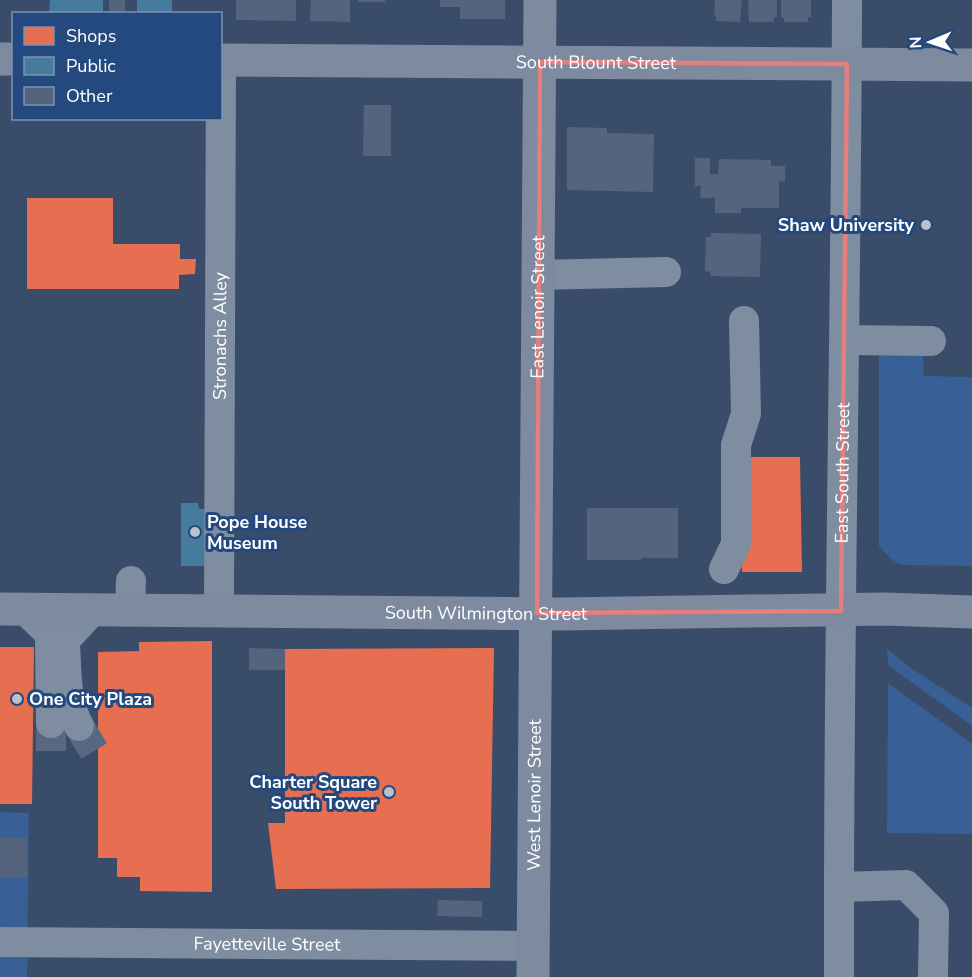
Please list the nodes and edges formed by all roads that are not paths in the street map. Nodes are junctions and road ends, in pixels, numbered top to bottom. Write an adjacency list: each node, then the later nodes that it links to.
1 (540, 0): 4 (main road, East Lenoir Street)
2 (847, 0): 5 (street, East South Street)
3 (222, 60): 4 (main road, South Blount Street)
4 (540, 62): 5 (main road, South Blount Street); 9 (main road, East Lenoir Street)
5 (847, 64): 6 (main road, South Blount Street); 11 (street, East South Street)
6 (972, 65)
7 (221, 120): 16 (street, Stronachs Alley)
8 (666, 272): 9 (street)
9 (538, 274): 18 (main road, East Lenoir Street)
10 (738, 321): 13 (street)
11 (845, 340): 12 (street); 17 (street, East South Street)
12 (931, 341)
13 (724, 569)
14 (12, 609): 15 (main road, South Wilmington Street); 15 (street)
15 (93, 610): 16 (main road, South Wilmington Street)
16 (219, 610): 18 (main road, South Wilmington Street)
17 (841, 611): 18 (main road, South Wilmington Street); 19 (main road, South Wilmington Street); 20 (street, East South Street)
18 (537, 613): 22 (main road, West Lenoir Street)
19 (969, 616)
20 (840, 887): 23 (street, East South Street); 24 (street)
21 (0, 942): 22 (street, Fayetteville Street)
22 (533, 962)
23 (839, 977)
24 (933, 977)

